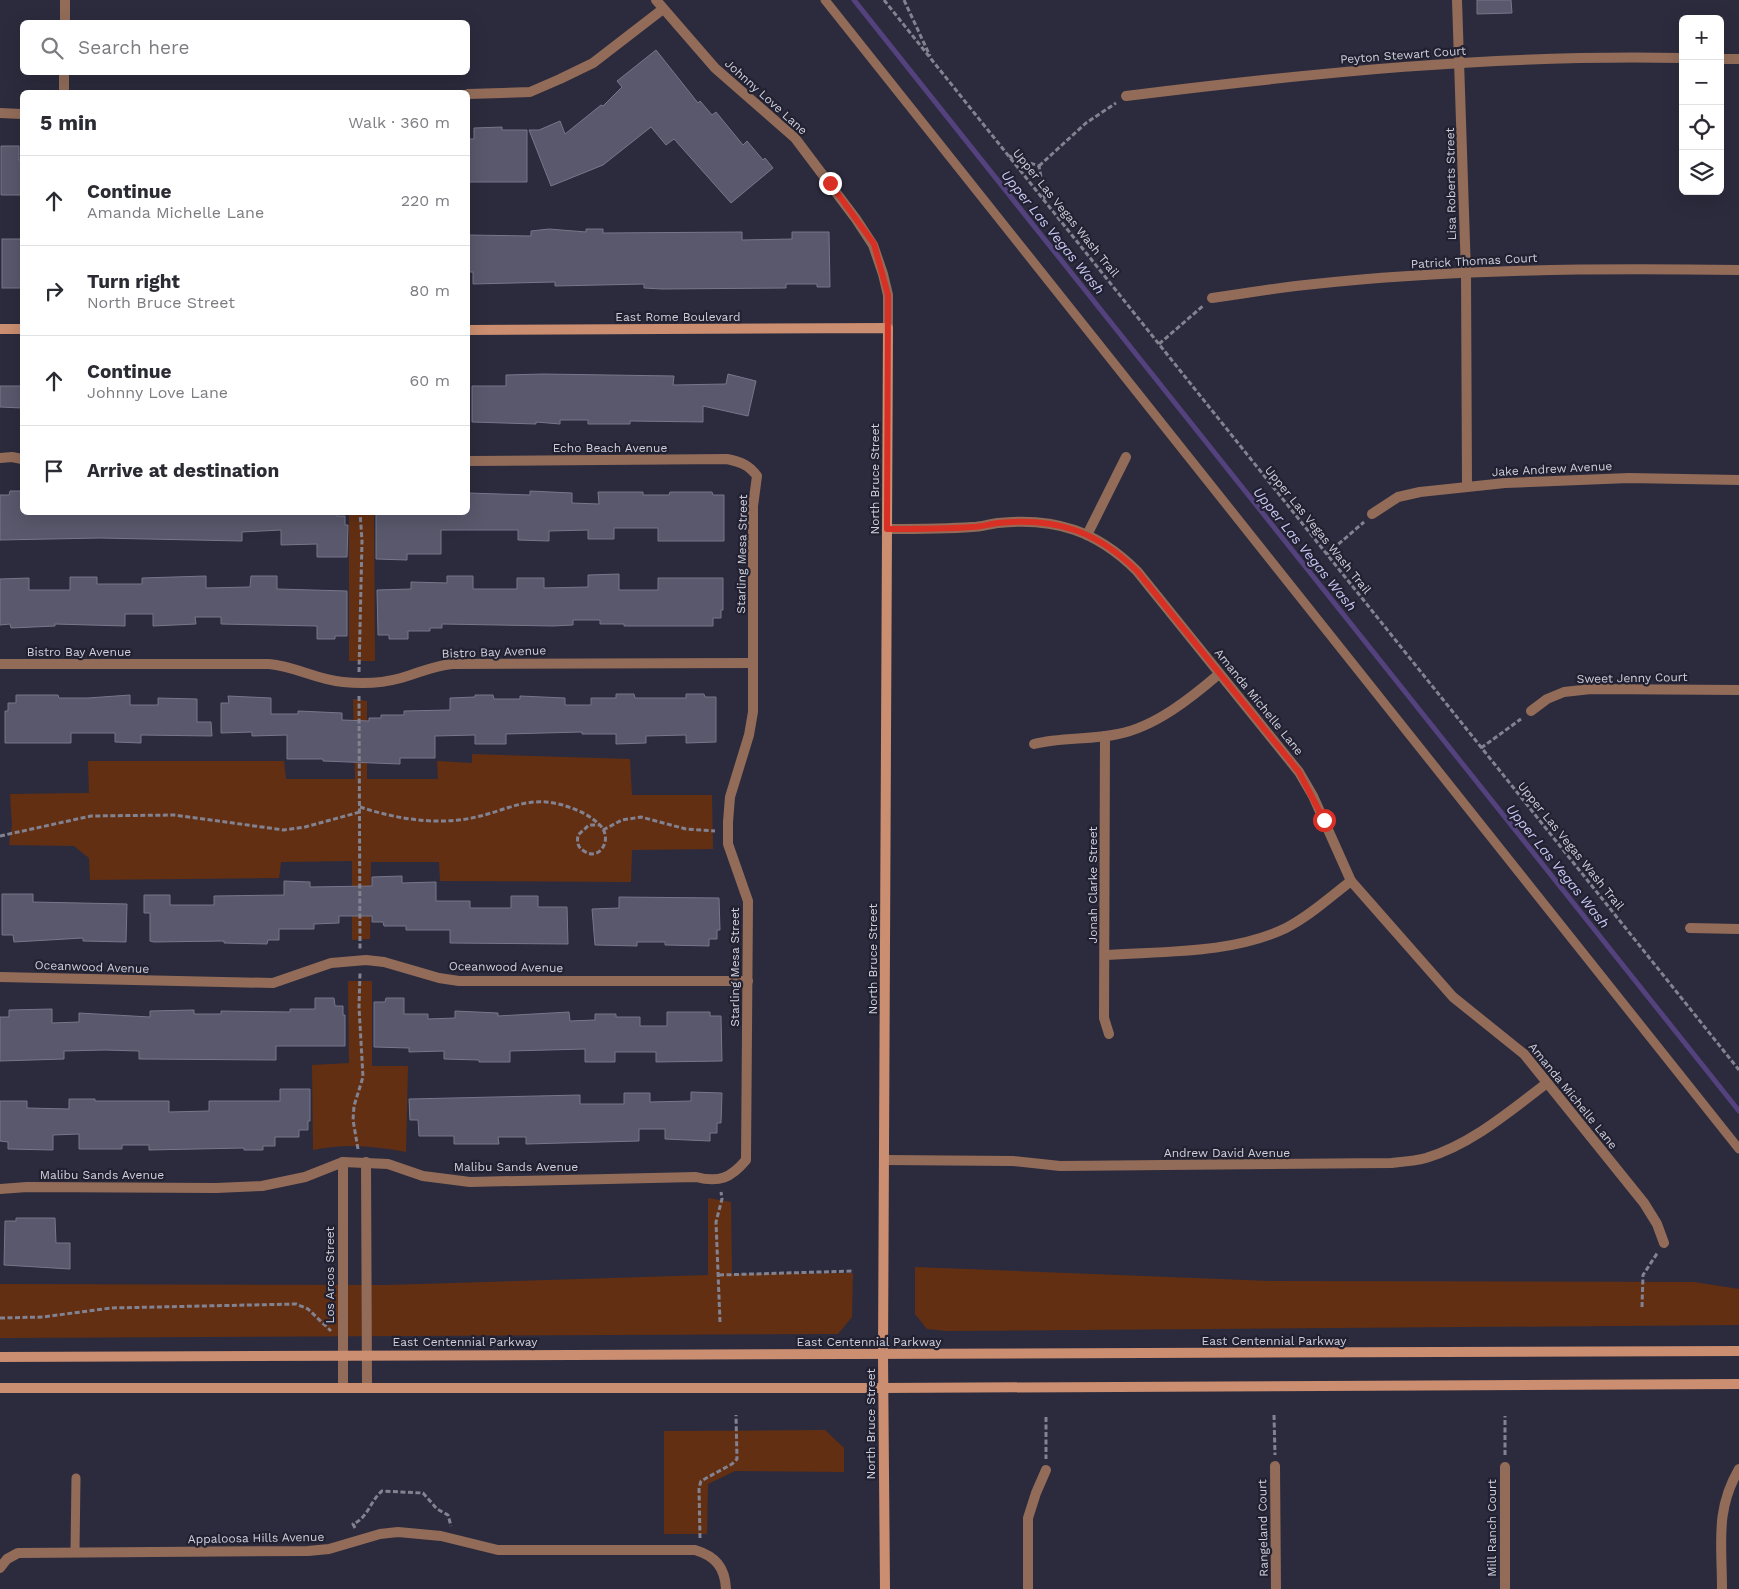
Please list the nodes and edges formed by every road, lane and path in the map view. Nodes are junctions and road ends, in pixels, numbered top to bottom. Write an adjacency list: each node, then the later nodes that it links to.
1 (65, 0): 8 (street)
2 (656, 0): 7 (street, Johnny Love Lane)
3 (825, 0): 67 (lane)
4 (884, 0): 12 (path, Upper Las Vegas Wash Trail)
5 (904, 0): 12 (path)
6 (1457, 0): 13 (street, Lisa Roberts Street)
7 (663, 9): 16 (street); 26 (street, Johnny Love Lane)
8 (65, 20)
9 (1679, 58): 13 (street, Peyton Stewart Court)
10 (1724, 59): 11 (street)
11 (1739, 59)
12 (932, 60): 20 (path, Upper Las Vegas Wash Trail)
13 (1461, 63): 17 (street, Peyton Stewart Court); 24 (street, Lisa Roberts Street)
14 (64, 75): 15 (street)
15 (64, 90)
16 (470, 94)
17 (1126, 96): 21 (path)
18 (0, 113): 19 (street)
19 (20, 114)
20 (1008, 155): 21 (path); 22 (path, Upper Las Vegas Wash Trail)
21 (1038, 166): 22 (path)
22 (1045, 201): 30 (path, Upper Las Vegas Wash Trail)
23 (1739, 270): 24 (street, Patrick Thomas Court)
24 (1466, 273): 25 (street, Patrick Thomas Court); 37 (street, Lisa Roberts Street)
25 (1212, 298): 30 (path)
26 (888, 328): 29 (main road, East Rome Boulevard); 40 (main road, North Bruce Street)
27 (0, 329): 28 (main road)
28 (20, 329)
29 (470, 330)
30 (1159, 344): 42 (path, Upper Las Vegas Wash Trail)
31 (1126, 457): 41 (street)
32 (0, 458): 33 (street)
33 (20, 459)
34 (470, 461): 35 (street, Echo Beach Avenue)
35 (751, 468): 43 (street, Starling Mesa Street)
36 (1739, 480): 37 (street, Jake Andrew Avenue)
37 (1467, 487): 38 (street, Jake Andrew Avenue)
38 (1372, 514): 42 (path)
39 (360, 515): 46 (path)
40 (887, 529): 41 (street, Amanda Michelle Lane); 68 (main road, North Bruce Street)
41 (1087, 535): 45 (street, Amanda Michelle Lane)
42 (1327, 554): 51 (path, Upper Las Vegas Wash Trail)
43 (753, 663): 46 (street, Bistro Bay Avenue); 55 (street, Starling Mesa Street)
44 (0, 664): 46 (street, Bistro Bay Avenue)
45 (1219, 674): 49 (street); 57 (street, Amanda Michelle Lane)
46 (359, 682): 52 (path)
47 (1739, 690): 48 (street, Sweet Jenny Court)
48 (1531, 711): 51 (path)
49 (1105, 736): 50 (street); 60 (street, Jonah Clarke Street)
50 (1034, 744)
51 (1481, 748): 65 (path, Upper Las Vegas Wash Trail)
52 (360, 809): 53 (path); 56 (path); 61 (path)
53 (599, 825): 54 (path); 54 (path)
54 (603, 830): 55 (path)
55 (728, 831): 63 (street, Starling Mesa Street)
56 (0, 836)
57 (1351, 881): 60 (street); 66 (street, Amanda Michelle Lane)
58 (1690, 928): 59 (street)
59 (1739, 929)
60 (1105, 955): 64 (street, Jonah Clarke Street)
61 (360, 960): 62 (street, Oceanwood Avenue); 63 (street, Oceanwood Avenue); 70 (path)
62 (0, 977)
63 (748, 981): 71 (street, Starling Mesa Street)
64 (1109, 1034)
65 (1739, 1070)
66 (1547, 1083): 68 (street, Andrew David Avenue); 74 (street, Amanda Michelle Lane)
67 (1739, 1149)
68 (885, 1160): 84 (main road, North Bruce Street)
69 (343, 1162): 70 (street, Malibu Sands Avenue); 73 (street, Malibu Sands Avenue); 83 (street, Los Arcos Street)
70 (362, 1162): 72 (street, Malibu Sands Avenue); 82 (street)
71 (736, 1172): 72 (street, Malibu Sands Avenue)
72 (719, 1179): 76 (path)
73 (0, 1188)
74 (1664, 1244): 77 (path)
75 (854, 1271): 76 (path)
76 (720, 1275): 79 (path)
77 (1642, 1307)
78 (0, 1318): 80 (path)
79 (720, 1322)
80 (329, 1331)
81 (1739, 1351): 84 (main road, East Centennial Parkway)
82 (366, 1354): 83 (main road, East Centennial Parkway); 84 (main road, East Centennial Parkway); 88 (street)
83 (343, 1355): 85 (main road, East Centennial Parkway); 87 (street, Los Arcos Street)
84 (883, 1355): 90 (main road, North Bruce Street)
85 (0, 1357)
86 (1739, 1384): 90 (main road)
87 (343, 1387): 88 (main road); 89 (main road)
88 (367, 1387): 90 (main road)
89 (0, 1388)
90 (883, 1388): 106 (main road, North Bruce Street)
91 (736, 1414): 102 (path)
92 (1274, 1415): 95 (path)
93 (1505, 1416): 96 (path)
94 (1046, 1417): 98 (path)
95 (1275, 1466): 108 (street, Rangeland Court)
96 (1505, 1467): 109 (street, Mill Ranch Court)
97 (1739, 1469): 110 (street)
98 (1046, 1470): 107 (street)
99 (76, 1478): 103 (lane)
100 (451, 1539): 101 (street, Appaloosa Hills Avenue); 101 (path); 102 (street, Appaloosa Hills Avenue)
101 (359, 1540): 103 (street, Appaloosa Hills Avenue)
102 (700, 1551): 105 (street, Appaloosa Hills Avenue)
103 (75, 1552): 104 (street, Appaloosa Hills Avenue)
104 (2, 1561)
105 (726, 1589)
106 (885, 1589)
107 (1028, 1589)
108 (1276, 1589)
109 (1505, 1589)
110 (1722, 1589)

